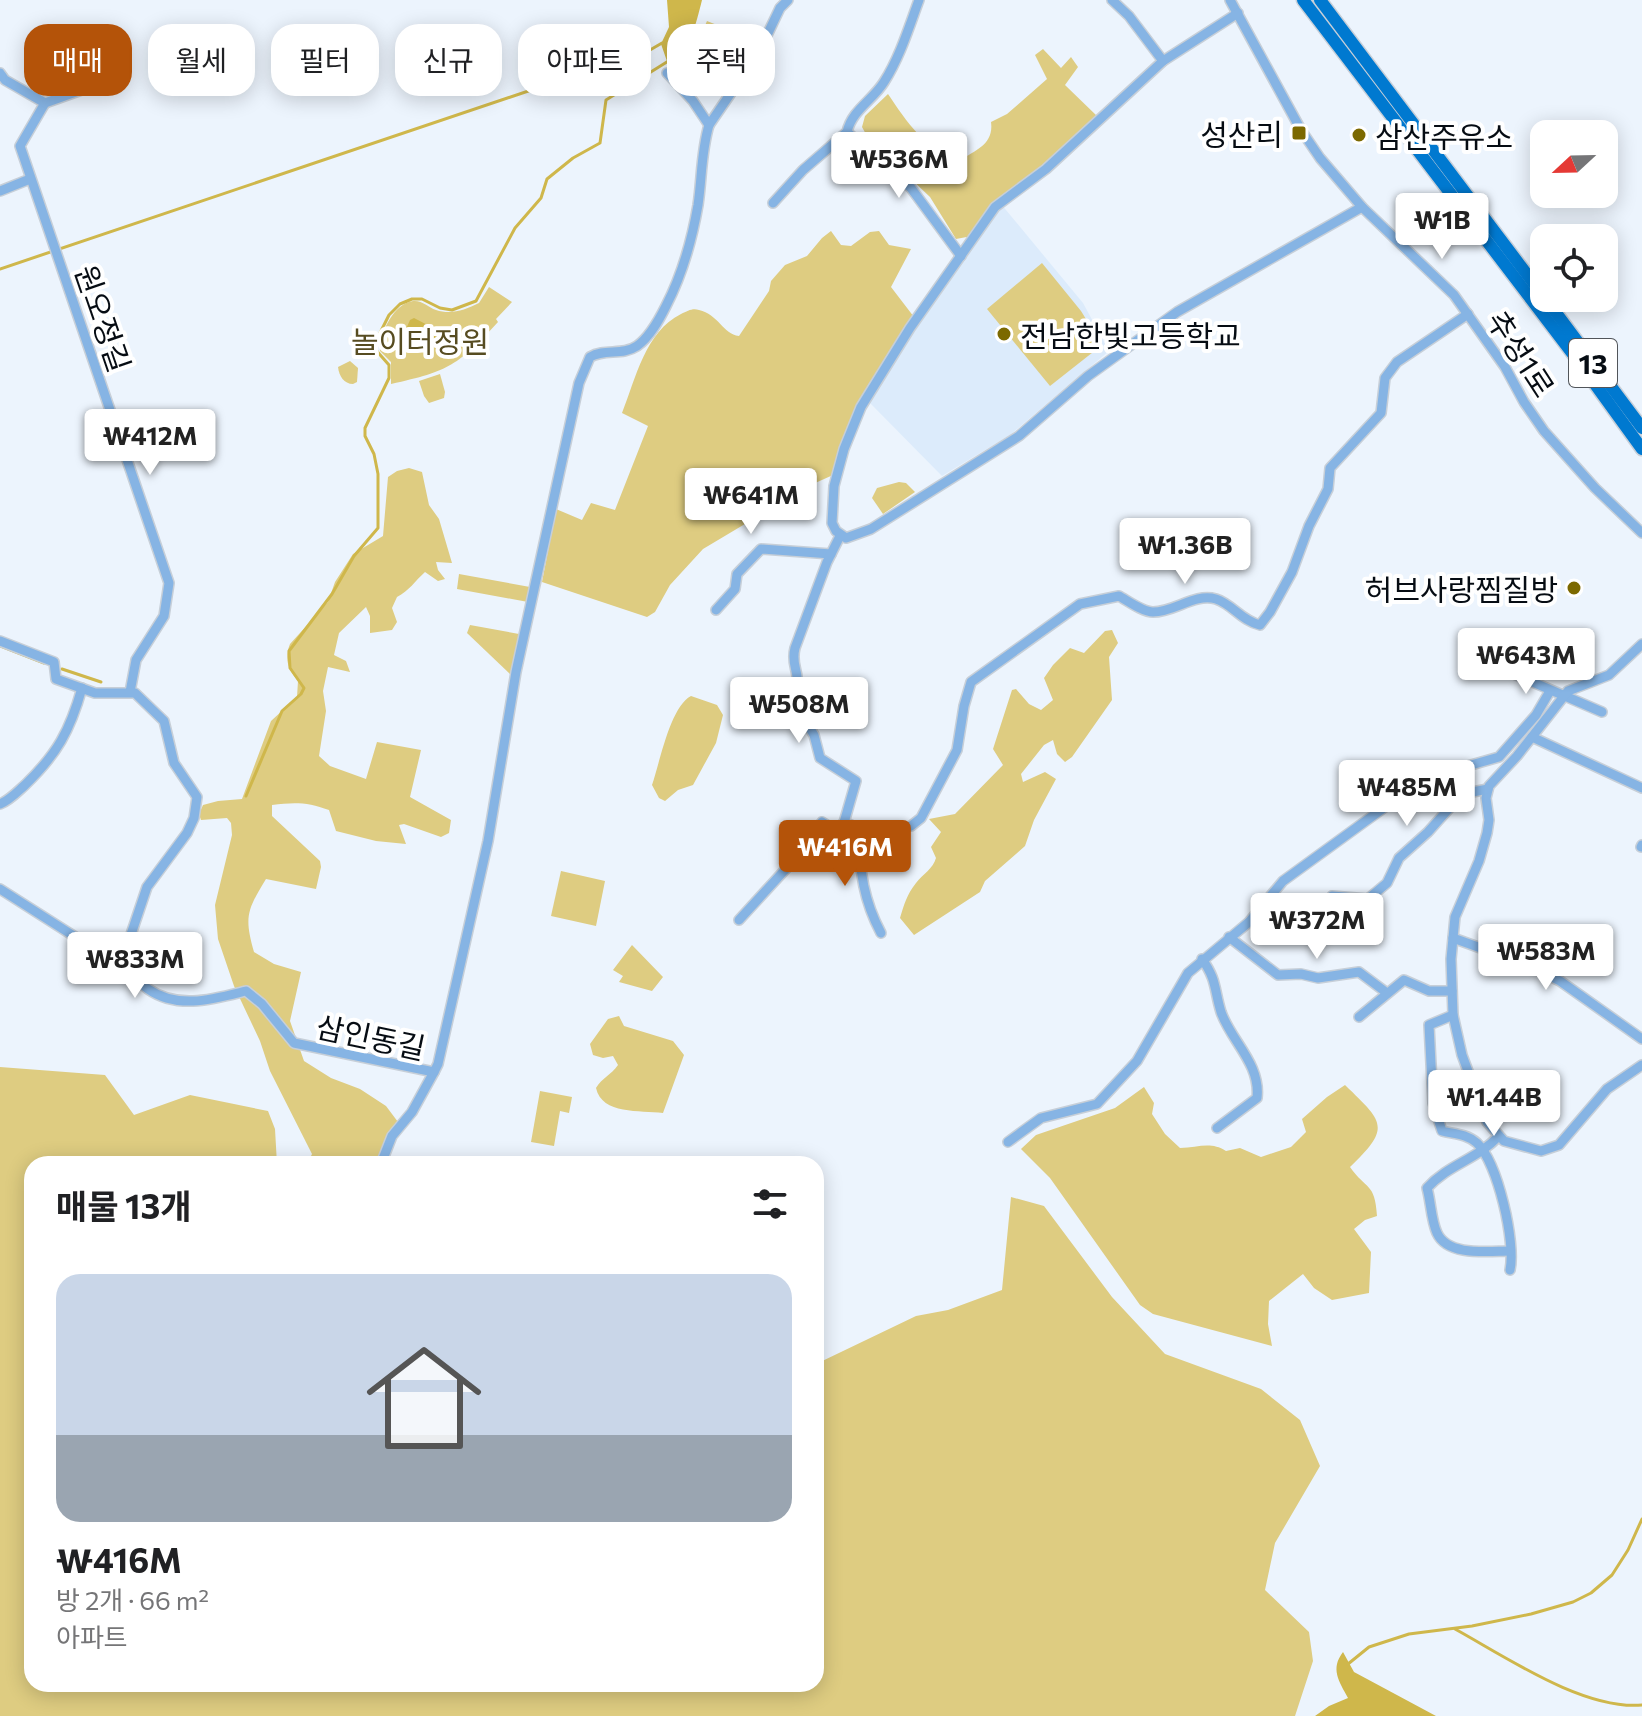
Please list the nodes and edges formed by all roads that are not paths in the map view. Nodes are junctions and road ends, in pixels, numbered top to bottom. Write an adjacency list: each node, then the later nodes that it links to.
1 (788, 0): 13 (street)
2 (919, 0): 14 (street)
3 (1112, 0): 8 (street)
4 (1230, 0): 7 (street, 추성1로)
5 (1303, 0): 24 (main road, 13)
6 (1320, 0): 20 (main road, 13)
7 (1238, 13): 8 (street); 18 (street, 추성1로)
8 (1163, 61): 19 (street)
9 (0, 73): 12 (street)
10 (65, 96): 12 (street)
11 (688, 96): 13 (street)
12 (45, 103): 15 (street, 원오정길)
13 (709, 125): 57 (street)
14 (847, 132): 17 (street); 19 (street)
15 (30, 179): 16 (street); 34 (street, 원오정길)
16 (0, 191)
17 (773, 203)
18 (1362, 207): 22 (street, 추성1로); 26 (street)
19 (961, 256): 26 (street)
20 (1530, 279)
21 (1555, 312): 23 (main road, 13)
22 (1468, 314): 25 (street, 추성1로); 42 (street)
23 (1642, 428)
24 (1642, 449)
25 (1642, 533)
26 (840, 536): 27 (street)
27 (831, 554): 28 (street); 41 (street)
28 (716, 610)
29 (0, 641): 32 (street)
30 (1473, 642): 33 (street)
31 (1642, 644): 35 (street)
32 (82, 688): 34 (street); 40 (street)
33 (1550, 691): 35 (street); 47 (street)
34 (130, 692): 50 (street)
35 (1565, 695): 36 (street); 37 (street)
36 (1602, 712)
37 (1532, 737): 38 (street); 39 (street)
38 (1642, 788)
39 (1488, 789): 44 (street); 48 (street)
40 (0, 804)
41 (844, 822): 42 (street); 45 (street)
42 (863, 836): 46 (street)
43 (0, 889): 50 (street)
44 (1332, 896)
45 (739, 920)
46 (881, 933)
47 (1229, 937): 49 (street); 52 (street)
48 (1453, 938): 51 (street); 55 (street)
49 (1202, 959): 58 (street); 60 (street)
50 (122, 961): 57 (street, 삼인동길)
51 (1452, 991): 52 (street); 53 (street)
52 (1387, 993): 54 (street)
53 (1453, 1015): 59 (street); 61 (street)
54 (1359, 1017)
55 (1642, 1039)
56 (1642, 1065): 59 (street)
57 (434, 1072): 62 (street, 삼인동길)
58 (1217, 1128)
59 (1499, 1136): 61 (street)
60 (1008, 1142)
61 (1484, 1152): 63 (street); 63 (street)
62 (384, 1156)
63 (1510, 1251): 64 (street)
64 (1510, 1270)

